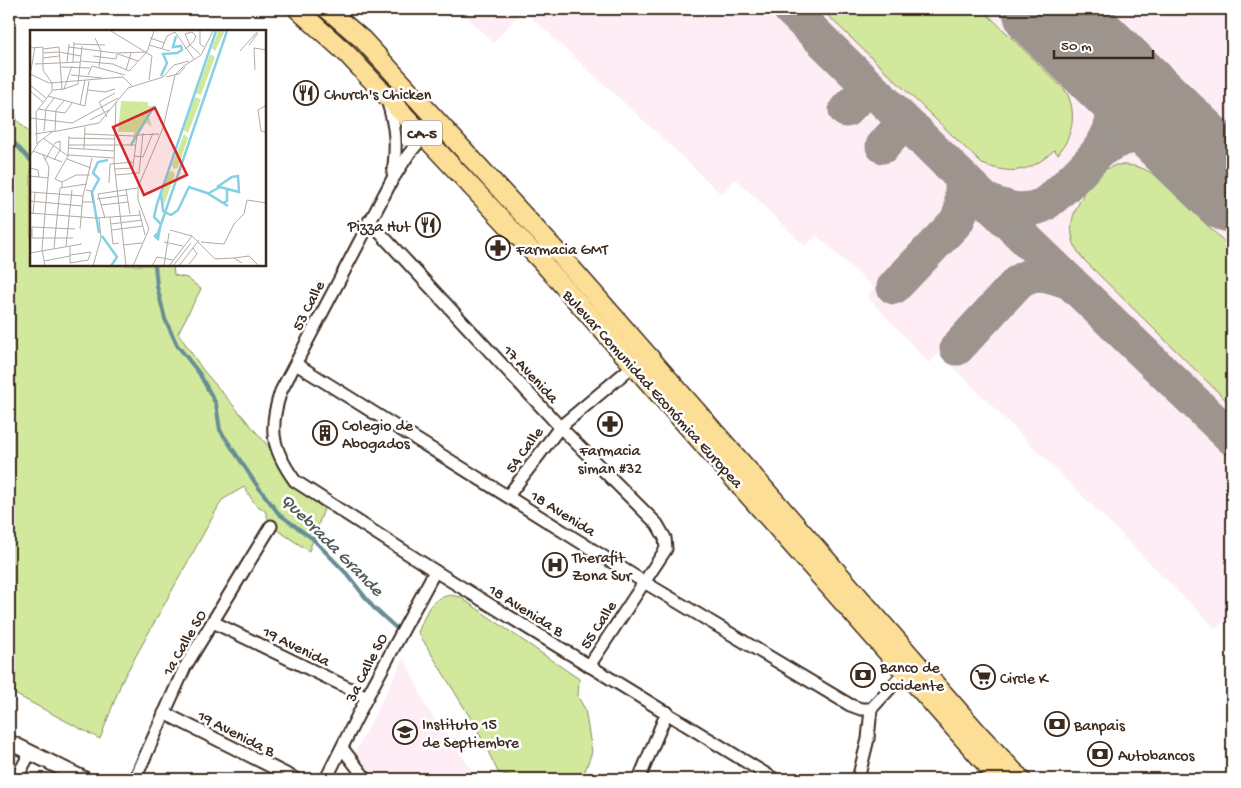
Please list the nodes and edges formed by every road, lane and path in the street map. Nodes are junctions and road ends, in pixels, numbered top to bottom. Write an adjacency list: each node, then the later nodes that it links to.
1 (297, 9): 3 (main road, Bulevar Comunidad Económica Europea / CA-5)
2 (327, 9): 37 (main road, Bulevar Comunidad Económica Europea / CA-5)
3 (386, 95): 4 (main road, Bulevar Comunidad Económica Europea / CA-5); 5 (street, 53 Calle)
4 (424, 136): 5 (street, 53 Calle); 8 (main road, Bulevar Comunidad Económica Europea / CA-5)
5 (392, 180): 6 (street, 53 Calle)
6 (369, 221): 7 (street, 53 Calle); 9 (street, 17 Avenida)
7 (296, 364): 10 (street, 53 Calle); 11 (street, 18 Avenida)
8 (634, 365): 9 (street, 54 Calle); 18 (main road, Bulevar Comunidad Económica Europea)
9 (560, 427): 11 (street, 54 Calle); 13 (street, 17 Avenida)
10 (278, 451): 14 (street, 18 Avenida B)
11 (508, 496): 15 (street, 18 Avenida)
12 (272, 526): 16 (street, 1a Calle SO)
13 (666, 549): 15 (street, 55 Calle)
14 (435, 570): 17 (street, 18 Avenida B); 19 (street, 3a Calle SO)
15 (644, 582): 17 (street, 55 Calle); 20 (street, 18 Avenida)
16 (213, 622): 19 (street, 19 Avenida); 22 (street, 1a Calle SO)
17 (589, 666): 21 (street, 18 Avenida B)
18 (905, 672): 20 (street); 36 (main road, Bulevar Comunidad Económica Europea)
19 (367, 697): 24 (street, 3a Calle SO)
20 (872, 709): 35 (street)
21 (667, 712): 26 (street, 18 Avenida B); 33 (street)
22 (164, 713): 29 (street, 1a Calle SO); 30 (street, 19 Avenida B)
23 (9, 742): 25 (street)
24 (342, 748): 31 (street, 3a Calle SO); 32 (street)
25 (30, 753): 27 (street); 28 (street)
26 (755, 774): 34 (street, 18 Avenida B)
27 (16, 779)
28 (84, 779)
29 (135, 779)
30 (296, 779)
31 (326, 779)
32 (366, 779)
33 (640, 779)
34 (774, 779)
35 (858, 779)
36 (999, 779)
37 (1021, 779)

